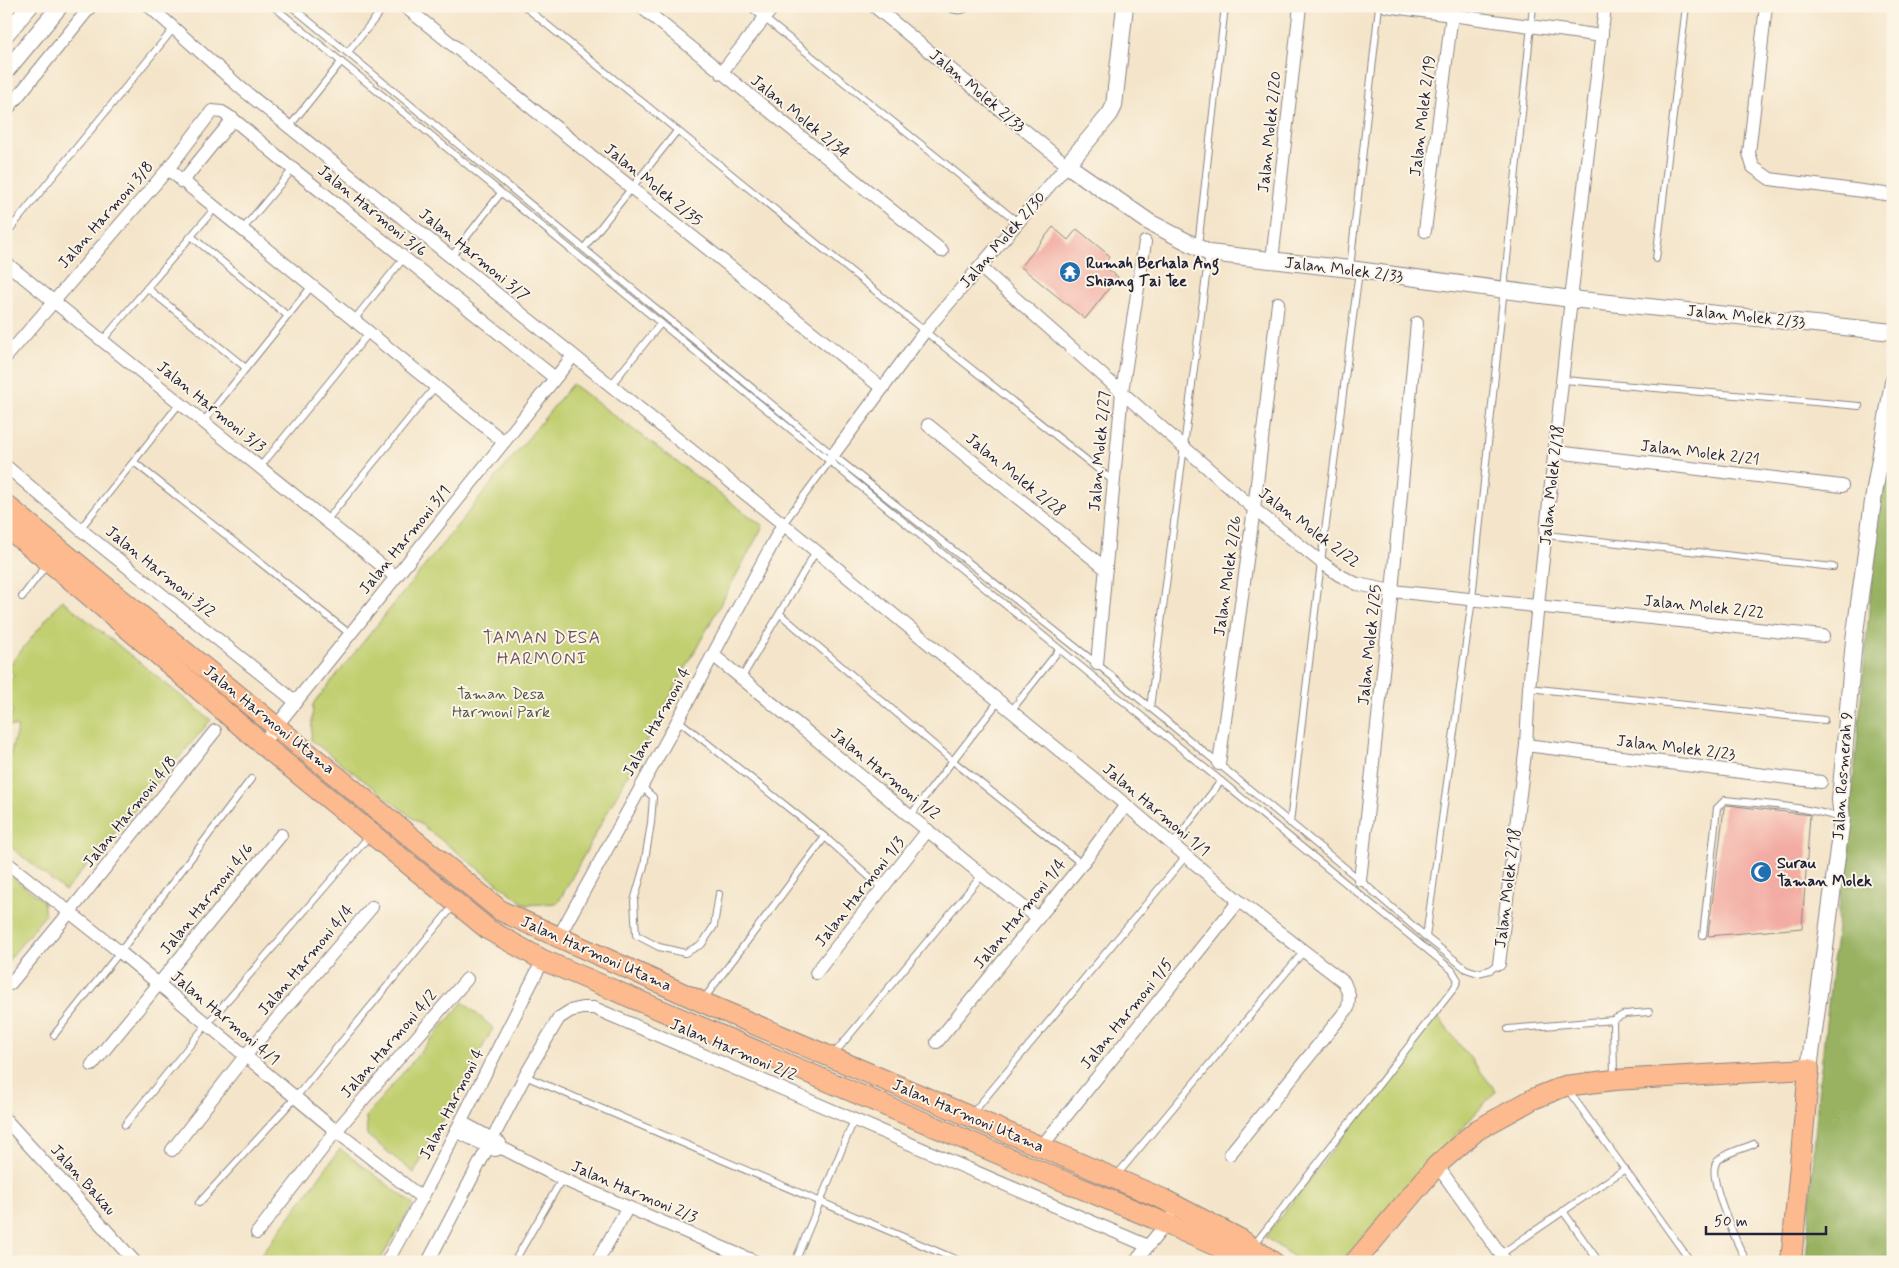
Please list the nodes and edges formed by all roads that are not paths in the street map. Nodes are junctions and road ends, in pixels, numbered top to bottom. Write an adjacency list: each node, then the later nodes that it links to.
1 (30, 6): 29 (street)
2 (60, 6): 33 (street)
3 (91, 6): 35 (street)
4 (149, 6): 28 (street, Jalan Harmoni 3/7)
5 (273, 6): 32 (lane)
6 (291, 6): 31 (lane)
7 (385, 6): 31 (lane)
8 (404, 6): 43 (street, Jalan Molek 2/35)
9 (524, 6): 38 (lane)
10 (640, 6): 34 (street, Jalan Molek 2/34)
11 (749, 6): 26 (lane)
12 (774, 6): 26 (street)
13 (874, 6): 39 (street, Jalan Molek 2/33)
14 (946, 6): 15 (lane)
15 (970, 6)
16 (1125, 6): 39 (street, Jalan Molek 2/30)
17 (1225, 6): 54 (lane)
18 (1300, 6): 59 (street, Jalan Molek 2/20)
19 (1379, 6): 62 (lane)
20 (1386, 6): 25 (street)
21 (1533, 6): 27 (lane)
22 (1605, 6): 30 (street, Jalan Molek 2/18)
23 (1686, 6): 58 (lane)
24 (1766, 6): 44 (street)
25 (1453, 11): 27 (street); 49 (street, Jalan Molek 2/19)
26 (764, 19): 34 (street); 47 (lane)
27 (1531, 26): 30 (street); 65 (lane)
28 (174, 28): 37 (street, Jalan Harmoni 3/7); 50 (lane)
29 (6, 34)
30 (1602, 36): 66 (street, Jalan Molek 2/18)
31 (348, 52): 53 (lane)
32 (341, 62): 37 (lane); 45 (lane)
33 (6, 71)
34 (721, 73): 55 (street, Jalan Molek 2/34)
35 (6, 111)
36 (233, 119): 40 (street, Jalan Harmoni 3/8); 41 (street, Jalan Harmoni 3/6); 42 (street)
37 (289, 127): 57 (street, Jalan Harmoni 3/7)
38 (677, 131): 43 (lane); 73 (lane)
39 (1067, 165): 47 (street, Jalan Molek 2/30); 54 (street, Jalan Molek 2/33)
40 (168, 169): 42 (street); 67 (street, Jalan Harmoni 3/8)
41 (293, 169): 48 (lane); 56 (street, Jalan Harmoni 3/6)
42 (182, 182): 46 (street)
43 (632, 188): 53 (lane); 85 (street, Jalan Molek 2/35)
44 (1892, 192)
45 (501, 193): 57 (lane); 71 (lane)
46 (215, 208): 48 (street); 51 (lane)
47 (1018, 223): 61 (street, Jalan Molek 2/30)
48 (242, 230): 63 (street)
49 (1425, 231)
50 (6, 234)
51 (191, 236): 64 (lane); 69 (lane)
52 (1145, 242): 86 (street, Jalan Molek 2/27)
53 (584, 248): 94 (lane)
54 (1203, 250): 59 (street, Jalan Molek 2/33); 92 (lane)
55 (942, 252)
56 (404, 258): 70 (lane); 80 (street, Jalan Harmoni 3/6)
57 (451, 258): 77 (street, Jalan Harmoni 3/7)
58 (1656, 260)
59 (1272, 261): 62 (street, Jalan Molek 2/33)
60 (6, 263): 67 (street, Jalan Harmoni 3/3)
61 (980, 267): 73 (street, Jalan Molek 2/30); 86 (street, Jalan Molek 2/22)
62 (1354, 270): 65 (street, Jalan Molek 2/33); 109 (lane)
63 (311, 287): 69 (lane); 70 (street)
64 (147, 288): 76 (lane); 79 (lane)
65 (1503, 290): 66 (street, Jalan Molek 2/33); 115 (lane)
66 (1571, 299): 74 (street, Jalan Molek 2/33); 81 (street, Jalan Molek 2/18)
67 (53, 301): 76 (street, Jalan Harmoni 3/3); 78 (street, Jalan Harmoni 3/8)
68 (1278, 303): 101 (street, Jalan Molek 2/26)
69 (288, 316): 79 (lane)
70 (353, 321): 75 (street)
71 (661, 323): 83 (lane); 94 (lane)
72 (1417, 324): 113 (street, Jalan Molek 2/25)
73 (925, 331): 85 (street, Jalan Molek 2/30); 98 (lane)
74 (1893, 332)
75 (369, 333): 84 (street); 97 (lane)
76 (102, 340): 87 (street, Jalan Harmoni 3/3)
77 (573, 356): 80 (street, Jalan Harmoni 3/1); 83 (street, Jalan Harmoni 3/7)
78 (6, 357)
79 (246, 368): 89 (lane)
80 (555, 378): 91 (street, Jalan Harmoni 3/1)
81 (1564, 380): 88 (lane); 93 (street, Jalan Molek 2/18)
82 (1893, 382): 143 (street, Jalan Rosmerah 9)
83 (611, 385): 103 (street, Jalan Harmoni 3/7)
84 (435, 387): 91 (street); 102 (lane)
85 (882, 388): 94 (street, Jalan Molek 2/30)
86 (1122, 392): 92 (street, Jalan Molek 2/22); 98 (street, Jalan Molek 2/27)
87 (180, 403): 89 (street, Jalan Harmoni 3/3); 95 (lane)
88 (1860, 406)
89 (203, 422): 97 (street, Jalan Harmoni 3/3)
90 (928, 425): 111 (street, Jalan Molek 2/28)
91 (504, 442): 112 (street, Jalan Harmoni 3/1)
92 (1184, 447): 101 (street, Jalan Molek 2/22); 127 (lane)
93 (1556, 452): 99 (street, Jalan Molek 2/21); 106 (street, Jalan Molek 2/18)
94 (831, 458): 103 (lane); 120 (lane); 122 (lane)
95 (134, 462): 105 (lane); 118 (lane)
96 (6, 466): 105 (street, Jalan Harmoni 3/2)
97 (260, 467): 102 (street, Jalan Harmoni 3/3)
98 (1113, 481): 111 (street, Jalan Molek 2/27)
99 (1842, 486)
100 (6, 505): 131 (main road, Jalan Harmoni Utama)
101 (1254, 509): 109 (street, Jalan Molek 2/22); 136 (street, Jalan Molek 2/26)
102 (326, 521): 112 (street, Jalan Harmoni 3/3)
103 (784, 524): 107 (street, Jalan Harmoni 1/1); 121 (street, Jalan Harmoni 4)
104 (6, 527): 108 (main road, Jalan Harmoni Utama)
105 (80, 528): 125 (street, Jalan Harmoni 3/2)
106 (1546, 535): 110 (lane); 116 (street, Jalan Molek 2/18)
107 (816, 551): 117 (lane); 126 (street, Jalan Harmoni 1/1)
108 (49, 562): 114 (lane); 133 (main road, Jalan Harmoni Utama)
109 (1321, 562): 113 (street, Jalan Molek 2/22); 144 (lane)
110 (1833, 567)
111 (1106, 569): 122 (street, Jalan Molek 2/27)
112 (396, 577): 118 (street, Jalan Harmoni 3/1)
113 (1392, 591): 115 (street, Jalan Molek 2/22); 154 (street, Jalan Molek 2/25)
114 (22, 597)
115 (1472, 600): 116 (street, Jalan Molek 2/22); 164 (lane)
116 (1538, 606): 119 (street, Jalan Molek 2/22); 124 (street, Jalan Molek 2/18)
117 (780, 614): 123 (lane); 135 (lane)
118 (350, 634): 125 (street, Jalan Harmoni 3/1)
119 (1822, 636)
120 (1059, 650): 128 (lane); 138 (lane)
121 (712, 655): 123 (street, Jalan Harmoni 1/2); 129 (street, Jalan Harmoni 4)
122 (1097, 664): 127 (lane)
123 (741, 679): 142 (street, Jalan Harmoni 1/2)
124 (1529, 688): 130 (lane); 134 (street, Jalan Molek 2/18)
125 (296, 702): 131 (street, Jalan Harmoni 3/1)
126 (998, 702): 128 (street, Jalan Harmoni 1/1); 135 (lane)
127 (1150, 708): 136 (lane)
128 (1010, 712): 141 (street, Jalan Harmoni 1/1)
129 (678, 720): 140 (street, Jalan Harmoni 4); 148 (lane)
130 (1824, 720)
131 (276, 726): 133 (street, Jalan Harmoni 3/1); 163 (main road, Jalan Harmoni Utama)
132 (215, 731): 160 (street, Jalan Harmoni 4/8)
133 (262, 744): 146 (main road, Jalan Harmoni Utama)
134 (1526, 745): 139 (street, Jalan Molek 2/23); 168 (street, Jalan Molek 2/18)
135 (953, 761): 142 (lane); 152 (lane)
136 (1219, 764): 144 (lane)
137 (251, 779): 166 (lane)
138 (1221, 782): 149 (lane); 212 (lane)
139 (1821, 782)
140 (641, 786): 156 (lane); 163 (street, Jalan Harmoni 4)
141 (1126, 805): 149 (street, Jalan Harmoni 1/1); 152 (street, Jalan Harmoni 1/4)
142 (910, 816): 145 (street, Jalan Harmoni 1/2)
143 (1842, 819): 162 (lane); 183 (street, Jalan Rosmerah 9)
144 (1290, 822): 154 (lane)
145 (928, 830): 153 (street, Jalan Harmoni 1/2); 155 (street, Jalan Harmoni 1/3)
146 (371, 834): 158 (main road, Jalan Harmoni Utama); 176 (lane)
147 (281, 835): 172 (street, Jalan Harmoni 4/6)
148 (825, 836): 155 (lane); 173 (lane)
149 (1172, 845): 150 (street, Jalan Harmoni 1/1)
150 (1186, 856): 157 (street, Jalan Harmoni 1/1); 188 (lane)
151 (6, 862): 160 (street, Jalan Harmoni 4/1)
152 (1082, 864): 161 (street, Jalan Harmoni 1/4)
153 (982, 875): 161 (street, Jalan Harmoni 1/2); 181 (lane)
154 (1360, 880): 164 (lane)
155 (882, 889): 169 (street, Jalan Harmoni 1/3)
156 (719, 894)
157 (1240, 901): 165 (street, Jalan Harmoni 1/1); 196 (street, Jalan Harmoni 1/5)
158 (456, 903): 167 (main road, Jalan Harmoni Utama); 187 (lane)
159 (372, 907): 180 (street, Jalan Harmoni 4/4)
160 (69, 913): 166 (street, Jalan Harmoni 4/1); 171 (street, Jalan Harmoni 4/8)
161 (1038, 918): 179 (street, Jalan Harmoni 1/4)
162 (1703, 934)
163 (559, 936): 173 (main road, Jalan Harmoni Utama)
164 (1426, 937): 168 (lane)
165 (1304, 950): 198 (street, Jalan Harmoni 1/1); 201 (lane)
166 (120, 952): 172 (street, Jalan Harmoni 4/1); 178 (lane)
167 (543, 960): 192 (street, Jalan Harmoni 4); 209 (main road, Jalan Harmoni Utama)
168 (1499, 964)
169 (816, 973)
170 (467, 978): 193 (street, Jalan Harmoni 4/2)
171 (10, 984)
172 (158, 984): 176 (street, Jalan Harmoni 4/1); 182 (street, Jalan Harmoni 4/6)
173 (702, 1002): 181 (main road, Jalan Harmoni Utama)
174 (1649, 1012): 175 (lane)
175 (1613, 1020): 177 (lane); 185 (lane)
176 (207, 1024): 180 (street, Jalan Harmoni 4/1); 191 (lane)
177 (1508, 1029)
178 (54, 1035)
179 (937, 1042)
180 (245, 1056): 187 (street, Jalan Harmoni 4/1); 197 (street, Jalan Harmoni 4/4)
181 (832, 1057): 188 (main road, Jalan Harmoni Utama)
182 (92, 1065)
183 (1809, 1069): 185 (main road); 228 (main road, Jalan Rosmerah 9)
184 (525, 1076): 190 (street, Jalan Harmoni 2/2); 195 (street, Jalan Harmoni 2/2); 204 (lane)
185 (1614, 1080): 186 (main road)
186 (1566, 1086): 199 (main road); 200 (lane)
187 (296, 1097): 193 (street, Jalan Harmoni 4/1); 205 (lane)
188 (969, 1117): 196 (main road, Jalan Harmoni Utama)
189 (6, 1120): 214 (street, Jalan Bakau)
190 (854, 1120): 204 (lane); 211 (street, Jalan Harmoni 2/2)
191 (125, 1124)
192 (459, 1126): 195 (street, Jalan Harmoni 2/3); 203 (street, Jalan Harmoni 4)
193 (336, 1131): 203 (street, Jalan Harmoni 4/1); 210 (street, Jalan Harmoni 4/2)
194 (1754, 1144): 227 (lane)
195 (494, 1145): 202 (street, Jalan Harmoni 2/3); 216 (street, Jalan Harmoni 2/2)
196 (1040, 1147): 201 (main road, Jalan Harmoni Utama)
197 (172, 1150)
198 (1230, 1154)
199 (1437, 1165): 213 (street); 224 (main road)
200 (1625, 1169): 208 (lane); 226 (lane)
201 (1115, 1178): 207 (main road, Jalan Harmoni Utama)
202 (562, 1179): 206 (street, Jalan Harmoni 2/3); 217 (lane)
203 (422, 1198): 215 (street, Jalan Harmoni 4)
204 (820, 1202): 220 (lane); 221 (lane)
205 (199, 1203)
206 (628, 1207): 218 (street); 219 (street, Jalan Harmoni 2/3)
207 (1179, 1207): 209 (street); 212 (main road, Jalan Harmoni Utama)
208 (1563, 1211): 213 (lane); 225 (lane)
209 (1167, 1224): 211 (street); 212 (main road, Jalan Harmoni Utama)
210 (257, 1232)
211 (1148, 1246): 222 (street)
212 (1246, 1258): 223 (main road, Jalan Harmoni Utama)
213 (1503, 1258)
214 (135, 1262)
215 (387, 1262)
216 (428, 1262)
217 (514, 1262)
218 (597, 1262)
219 (756, 1262)
220 (795, 1262)
221 (962, 1262)
222 (1135, 1262)
223 (1273, 1262)
224 (1355, 1262)
225 (1599, 1262)
226 (1691, 1262)
227 (1747, 1262)
228 (1791, 1262)

